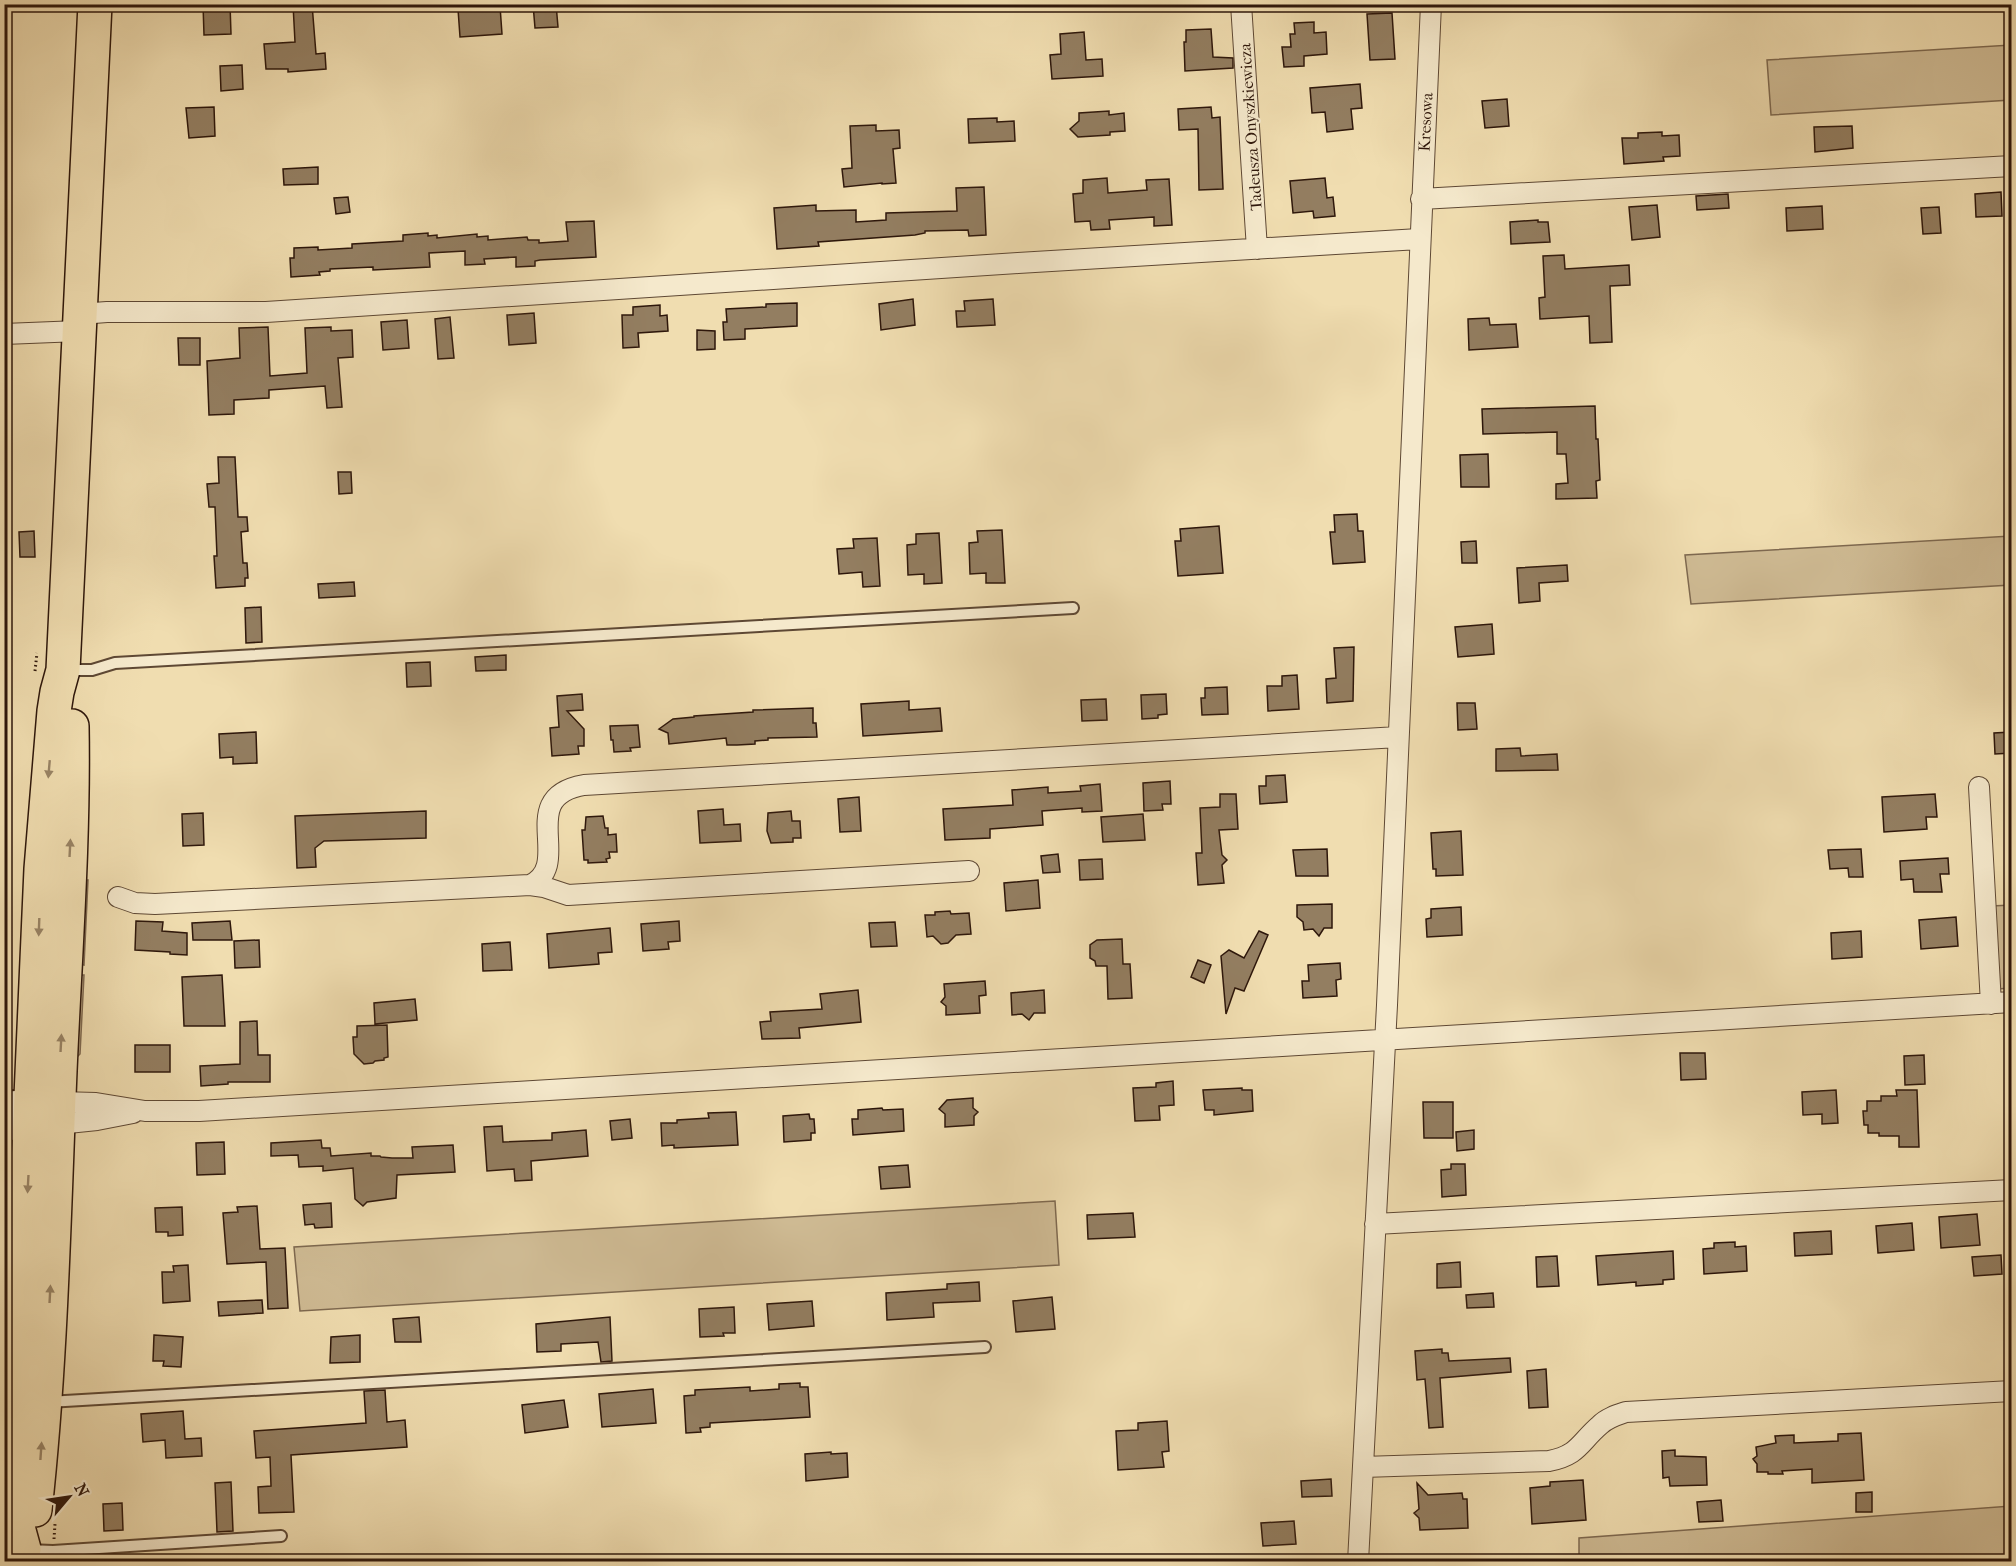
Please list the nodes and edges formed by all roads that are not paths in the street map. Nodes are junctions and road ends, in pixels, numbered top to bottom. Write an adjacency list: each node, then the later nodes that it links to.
1 (95, 4): 8 (highway)
2 (1242, 4): 7 (street, Tadeusza Onyszkiewicza)
3 (1431, 4): 5 (street, Kresowa)
4 (2012, 166): 5 (street)
5 (1421, 199): 6 (street, Kresowa)
6 (1419, 239): 7 (street); 12 (street, Kresowa)
7 (1257, 249): 8 (street)
8 (80, 322): 9 (street); 11 (highway)
9 (4, 334)
10 (1073, 608): 11 (lane)
11 (49, 675): 20 (highway)
12 (1398, 737): 15 (street); 19 (street, Kresowa)
13 (1979, 787): 18 (street)
14 (969, 871): 15 (street)
15 (530, 885): 16 (street)
16 (118, 897)
17 (2012, 1002): 18 (street)
18 (1991, 1004): 19 (street)
19 (1385, 1038): 20 (street); 22 (street, Kresowa)
20 (31, 1114): 25 (highway, one-way to 20); 28 (highway, one-way to 28)
21 (2012, 1190): 22 (street)
22 (1375, 1224): 26 (street, Kresowa)
23 (985, 1347): 25 (lane)
24 (2012, 1391): 26 (street)
25 (45, 1402): 28 (highway, one-way to 25)
26 (1363, 1467): 29 (street, Kresowa)
27 (281, 1536): 28 (lane)
28 (24, 1555)
29 (1358, 1562)

